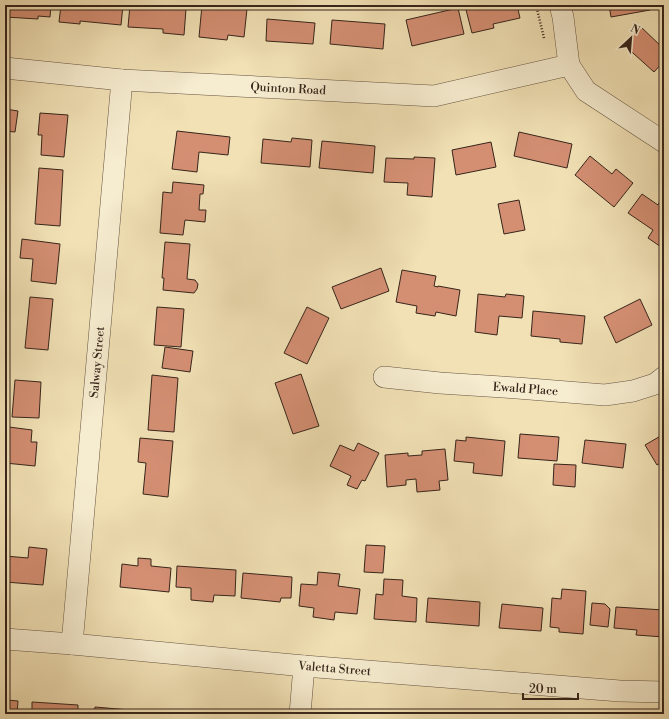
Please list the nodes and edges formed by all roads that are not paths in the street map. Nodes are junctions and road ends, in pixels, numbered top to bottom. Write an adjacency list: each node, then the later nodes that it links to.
1 (560, 5): 2 (street)
2 (569, 66): 4 (street, Quinton Road); 5 (street)
3 (5, 68): 4 (street, Quinton Road)
4 (122, 80): 9 (street, Salway Street)
5 (664, 142)
6 (384, 377): 7 (street, Ewald Place)
7 (664, 377)
8 (5, 639): 9 (street, Valetta Street)
9 (72, 644): 10 (street, Valetta Street)
10 (304, 666): 11 (street, Valetta Street); 12 (street)
11 (664, 692)
12 (300, 714)

